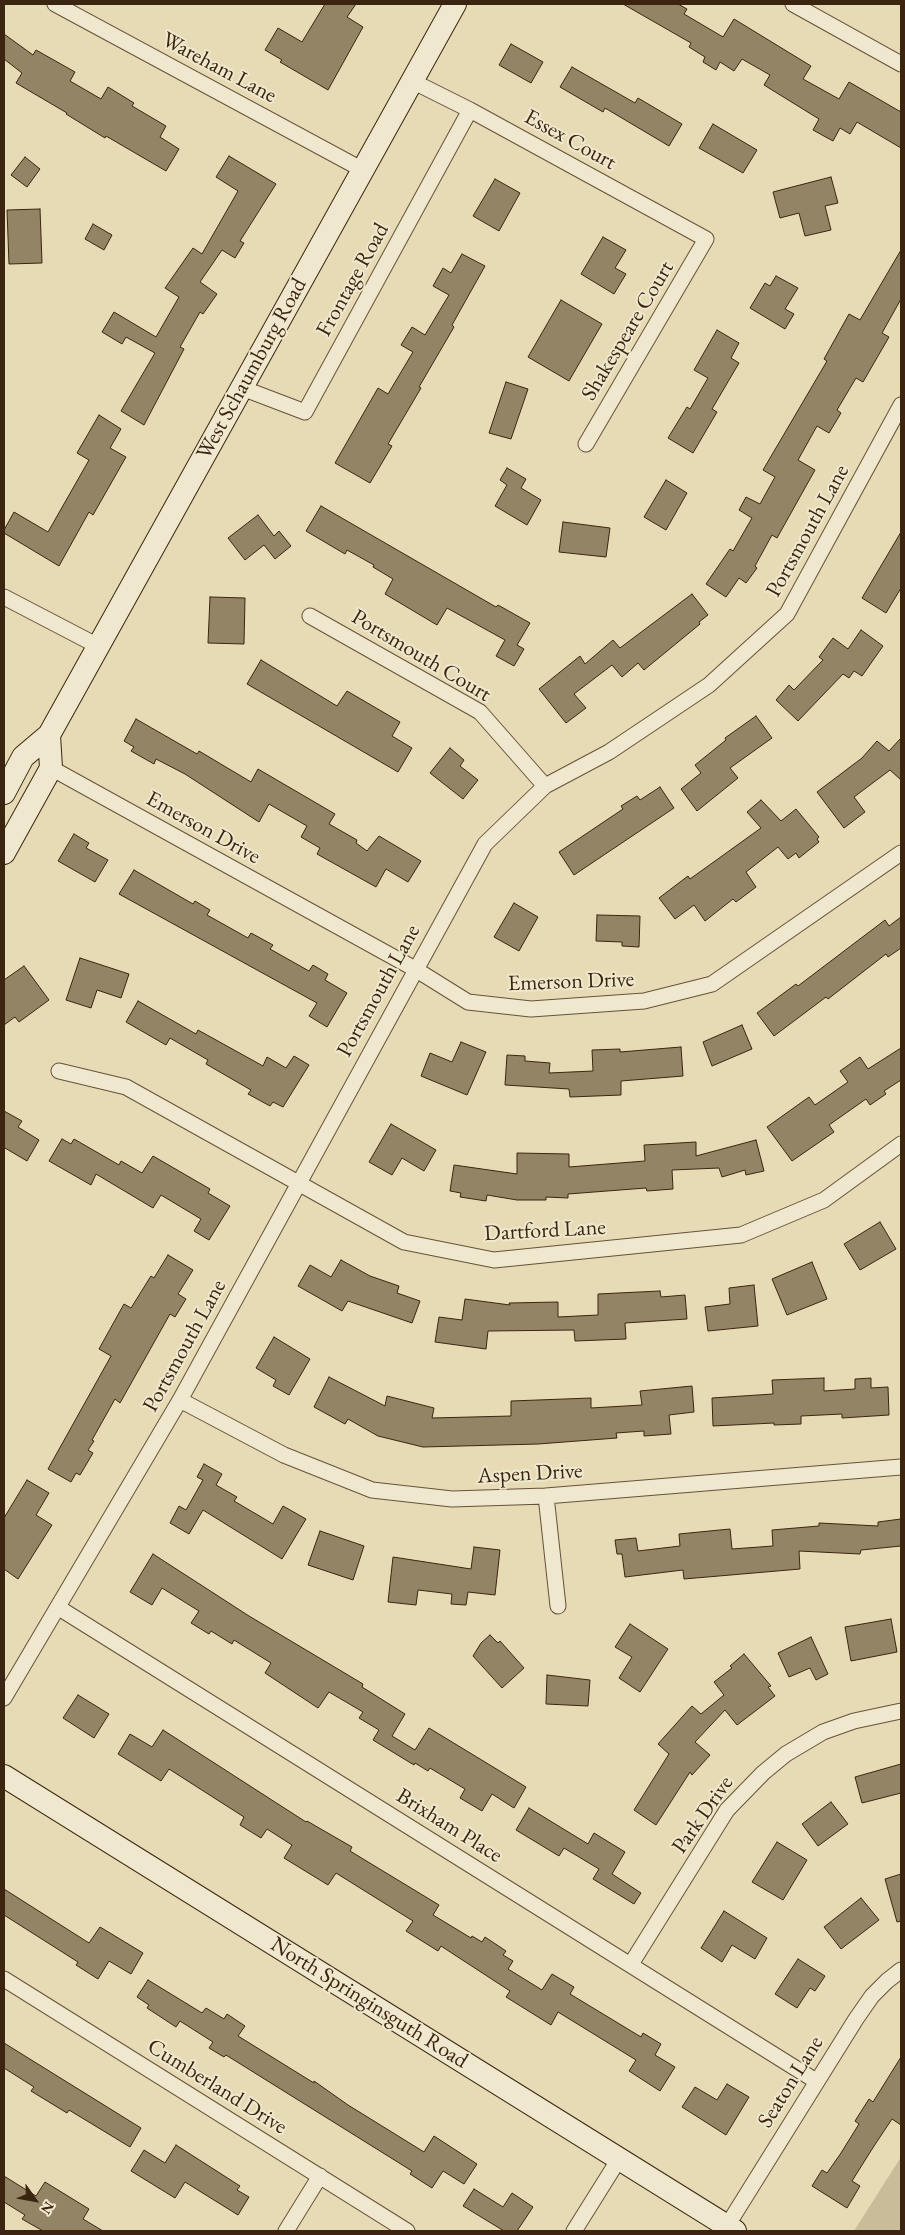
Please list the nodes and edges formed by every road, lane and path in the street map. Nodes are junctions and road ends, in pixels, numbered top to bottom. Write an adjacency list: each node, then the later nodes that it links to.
1 (55, 4): 7 (street, Wareham Lane)
2 (455, 4): 5 (main road, West Schaumburg Road)
3 (793, 4): 4 (street)
4 (901, 64)
5 (412, 81): 6 (street, Essex Court); 7 (main road, West Schaumburg Road)
6 (470, 110): 8 (street, Essex Court); 9 (street, Frontage Road)
7 (363, 170): 9 (main road, West Schaumburg Road)
8 (706, 239): 11 (street, Shakespeare Court)
9 (242, 388): 14 (main road, West Schaumburg Road)
10 (901, 405): 17 (street, Portsmouth Lane)
11 (586, 444)
12 (4, 597): 14 (street)
13 (310, 616): 17 (street, Portsmouth Court)
14 (98, 646): 15 (main road, West Schaumburg Road)
15 (49, 735): 16 (main road); 18 (main road, West Schaumburg Road)
16 (51, 768): 19 (main road); 21 (street, Emerson Drive)
17 (545, 786): 21 (street, Portsmouth Lane)
18 (4, 793)
19 (4, 853)
20 (901, 853): 21 (street, Emerson Drive)
21 (414, 970): 24 (street, Portsmouth Lane)
22 (59, 1071): 24 (street, Dartford Lane)
23 (899, 1151): 24 (street, Dartford Lane)
24 (298, 1185): 25 (street, Portsmouth Lane)
25 (180, 1400): 27 (street, Aspen Drive); 29 (street, Portsmouth Lane)
26 (901, 1467): 27 (street, Aspen Drive)
27 (546, 1496): 28 (street)
28 (558, 1606)
29 (59, 1608): 30 (street, Portsmouth Lane); 33 (street, Brixham Place)
30 (4, 1698)
31 (901, 1711): 33 (street, Park Drive)
32 (4, 1776): 37 (main road, North Springinsguth Road)
33 (631, 1964): 36 (street, Brixham Place)
34 (901, 1970): 36 (street, Seaton Lane)
35 (4, 1979): 38 (street, Cumberland Drive)
36 (816, 2081): 39 (street, Seaton Lane)
37 (619, 2159): 39 (main road, North Springinsguth Road); 42 (street)
38 (320, 2176): 40 (street); 41 (street, Cumberland Drive)
39 (731, 2229)
40 (286, 2231)
41 (407, 2231)
42 (574, 2231)

